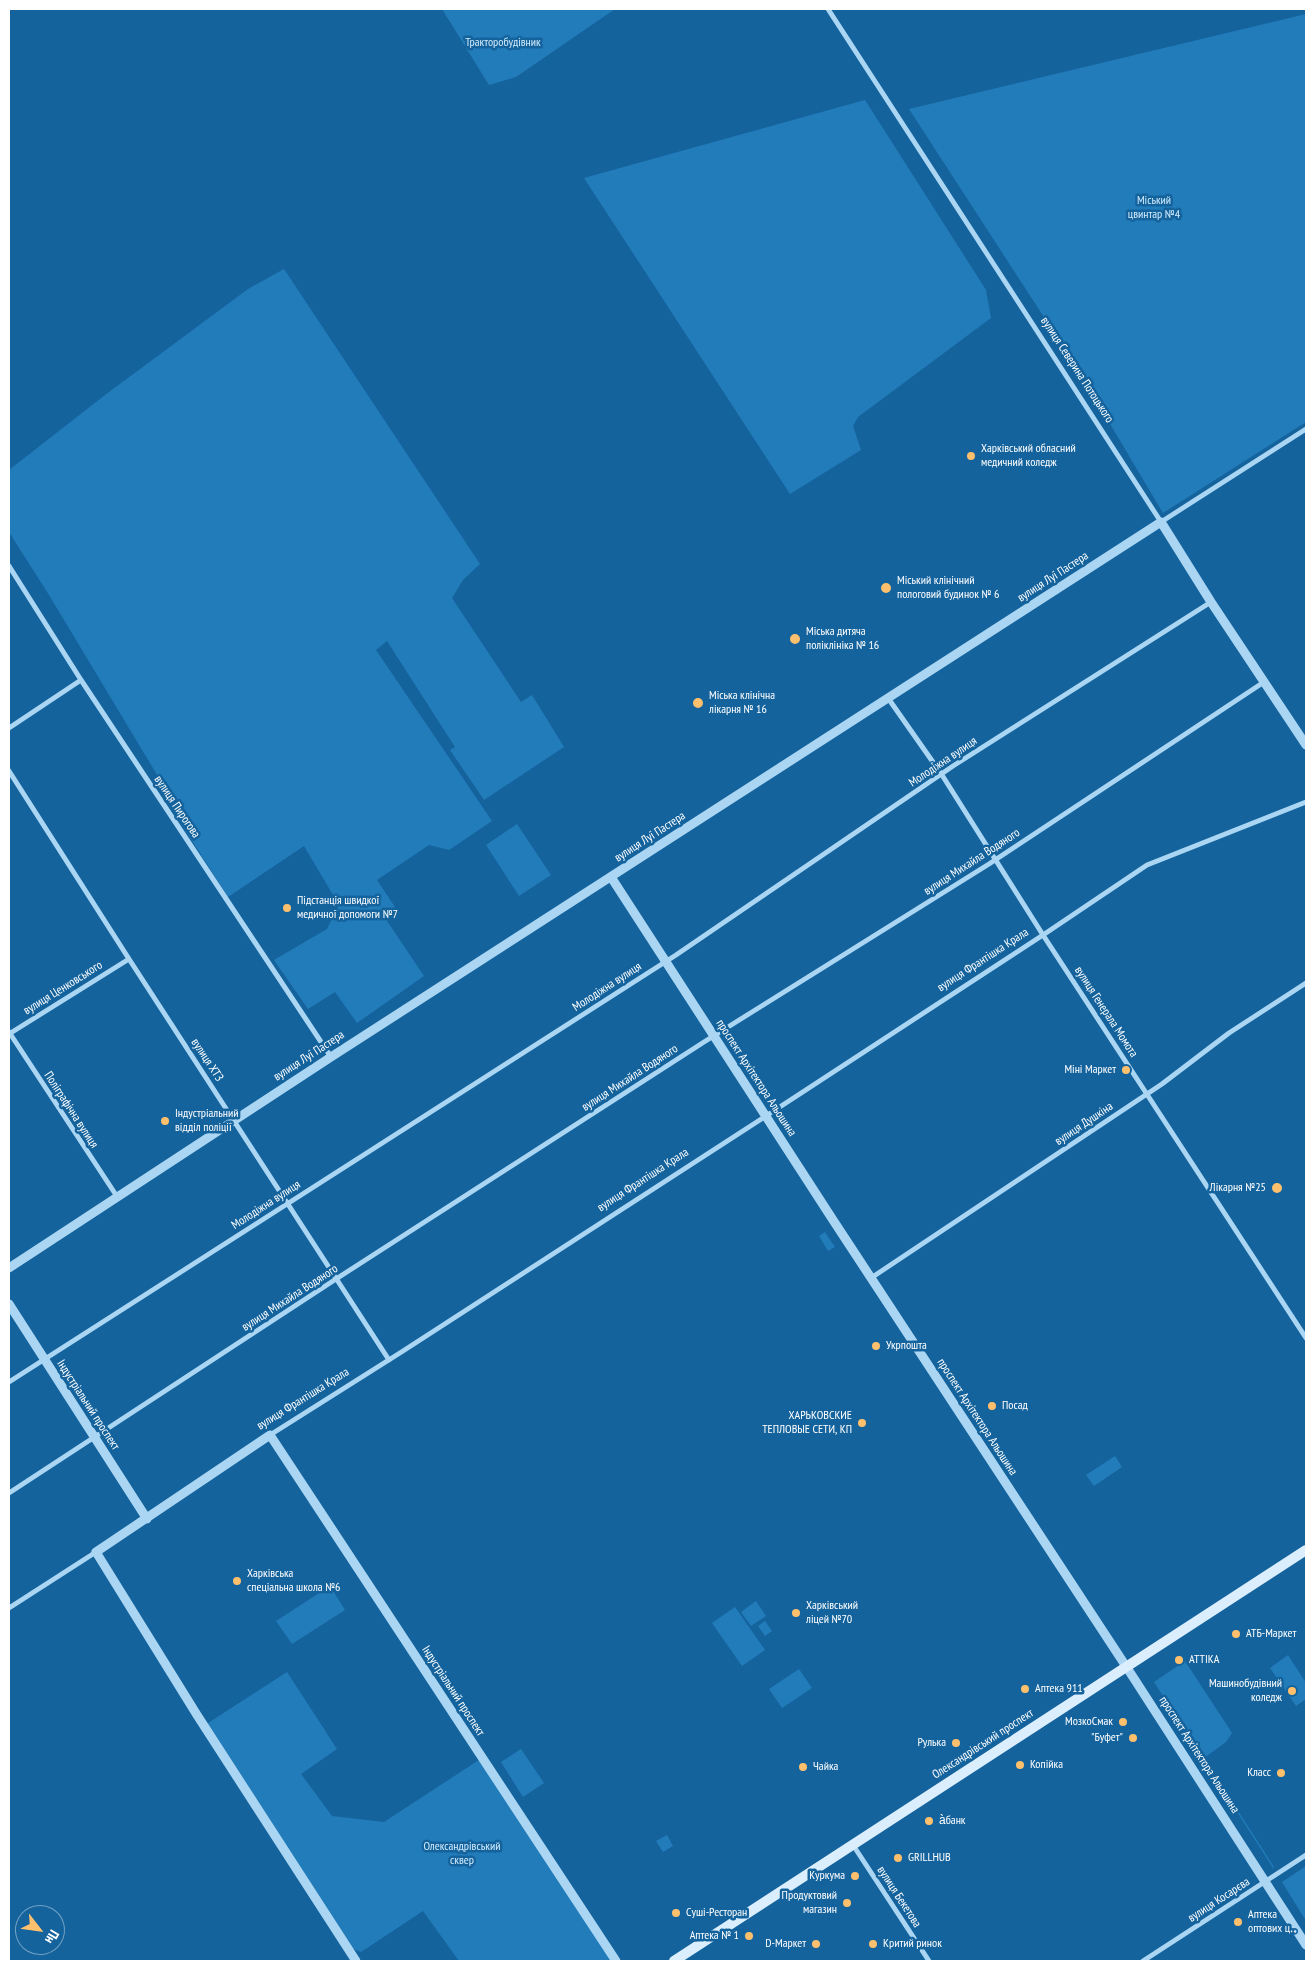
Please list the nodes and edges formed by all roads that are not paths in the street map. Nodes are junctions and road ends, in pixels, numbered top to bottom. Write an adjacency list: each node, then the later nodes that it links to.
1 (828, 9): 3 (street, вулиця Северина Потоцького)
2 (1306, 429): 3 (street, вулиця Луї Пастера)
3 (1161, 522): 5 (street, вулиця Северина Потоцького); 8 (street, вулиця Луї Пастера)
4 (9, 566): 6 (street, вулиця Пирогова)
5 (1211, 602): 7 (street, вулиця Северина Потоцького); 12 (street, Молодіжна вулиця)
6 (82, 680): 9 (street); 22 (street, вулиця Пирогова)
7 (1264, 682): 10 (street, вулиця Северина Потоцького); 14 (street, вулиця Михайла Водяного)
8 (888, 698): 12 (street, вулиця Генерала Момота); 15 (street, вулиця Луї Пастера)
9 (9, 728)
10 (1306, 745)
11 (9, 771): 17 (street, вулиця ХТЗ)
12 (942, 775): 14 (street, вулиця Генерала Момота); 18 (street, Молодіжна вулиця)
13 (1306, 802): 16 (street, вулиця Франтішка Крала)
14 (996, 859): 16 (street, вулиця Генерала Момота); 21 (street, вулиця Михайла Водяного)
15 (611, 877): 18 (street, проспект Архітектора Альошина); 22 (street, вулиця Луї Пастера)
16 (1043, 936): 23 (street, вулиця Генерала Момота); 24 (street, вулиця Франтішка Крала)
17 (128, 959): 20 (street, вулиця Ценковського); 25 (street, вулиця ХТЗ)
18 (666, 961): 21 (street, проспект Архітектора Альошина); 27 (street, Молодіжна вулиця)
19 (1306, 983): 23 (street, вулиця Душкіна)
20 (9, 1033): 26 (street, Поліграфічна вулиця)
21 (714, 1036): 24 (street, проспект Архітектора Альошина); 30 (street, вулиця Михайла Водяного)
22 (331, 1057): 25 (street, вулиця Луї Пастера)
23 (1147, 1094): 29 (street, вулиця Душкіна); 32 (street, вулиця Генерала Момота)
24 (766, 1116): 29 (street, проспект Архітектора Альошина); 34 (street, вулиця Франтішка Крала)
25 (234, 1121): 26 (street, вулиця Луї Пастера); 27 (street, вулиця ХТЗ)
26 (118, 1198): 28 (street, вулиця Луї Пастера)
27 (288, 1203): 30 (street, вулиця ХТЗ); 33 (street, Молодіжна вулиця)
28 (9, 1268)
29 (871, 1278): 43 (street, проспект Архітектора Альошина)
30 (336, 1279): 34 (street, вулиця ХТЗ); 37 (street, вулиця Михайла Водяного)
31 (9, 1304): 33 (street, Індустріальний проспект)
32 (1306, 1338)
33 (44, 1359): 35 (street, Молодіжна вулиця); 37 (street, Індустріальний проспект)
34 (389, 1360): 36 (street, вулиця Франтішка Крала)
35 (9, 1382)
36 (270, 1435): 39 (street, вулиця Франтішка Крала); 49 (street, Індустріальний проспект)
37 (95, 1438): 38 (street, вулиця Михайла Водяного); 39 (street, Індустріальний проспект)
38 (9, 1493)
39 (147, 1519): 41 (street, вулиця Франтішка Крала)
40 (1306, 1550): 43 (main road, Олександрівський проспект)
41 (96, 1552): 42 (street, вулиця Франтішка Крала); 48 (street)
42 (9, 1608)
43 (1126, 1666): 44 (main road, Олександрівський проспект); 46 (street, проспект Архітектора Альошина)
44 (852, 1844): 50 (main road, Олександрівський проспект); 51 (street, вулиця Бекетова)
45 (1306, 1854): 46 (street, вулиця Косарєва)
46 (1265, 1881): 47 (street, проспект Архітектора Альошина); 52 (street, вулиця Косарєва)
47 (1306, 1945)
48 (356, 1961)
49 (616, 1961)
50 (674, 1961)
51 (929, 1961)
52 (1143, 1961)

